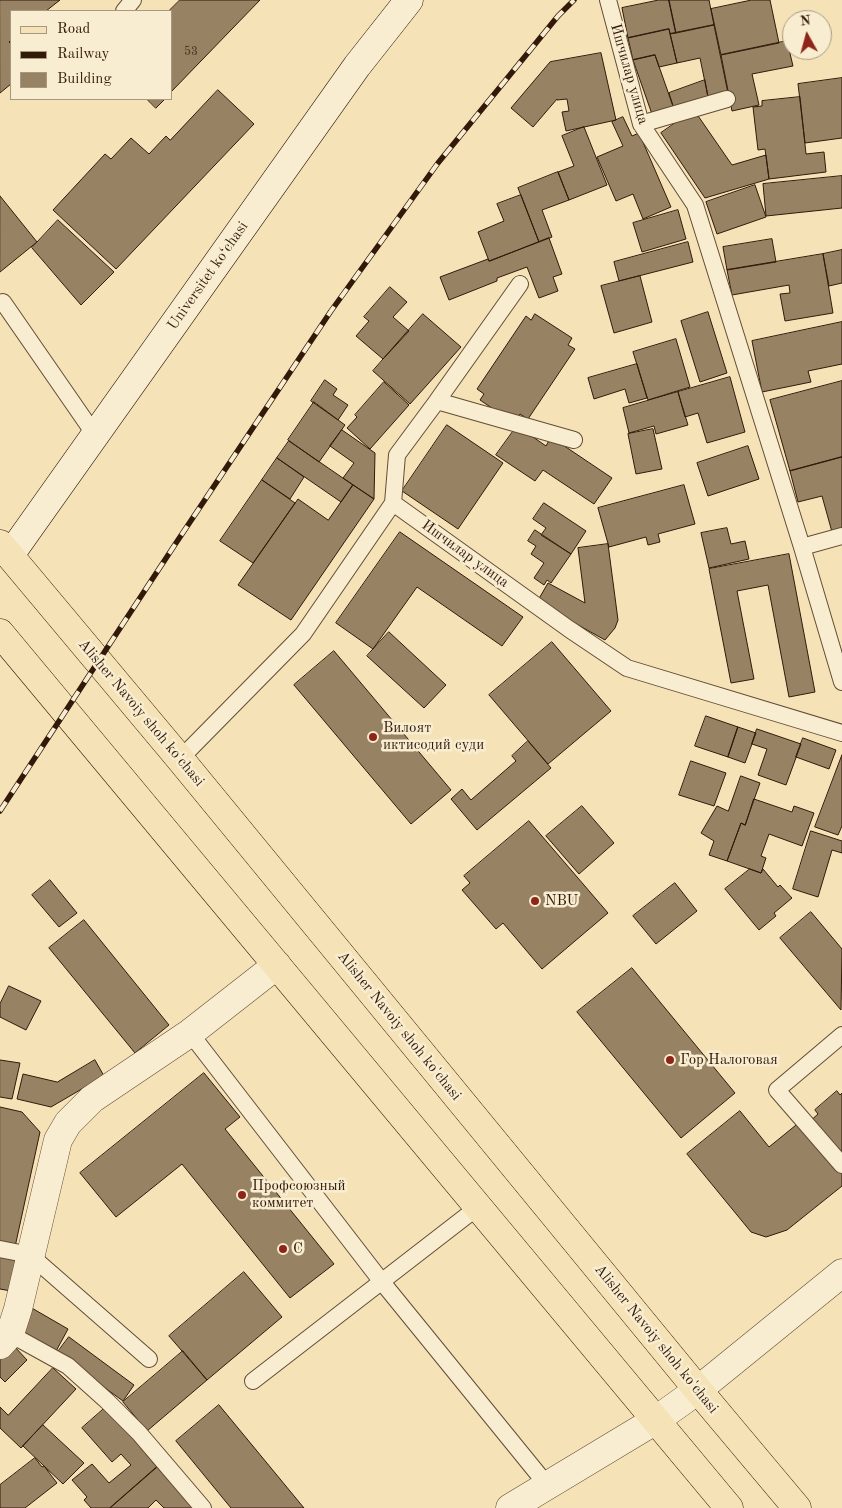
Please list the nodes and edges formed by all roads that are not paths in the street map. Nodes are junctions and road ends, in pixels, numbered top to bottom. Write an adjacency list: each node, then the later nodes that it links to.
1 (133, 0): 4 (lane)
2 (409, 0): 10 (street, Universitet kо‘chasi)
3 (608, 0): 6 (lane, Ишчилар улица)
4 (125, 10)
5 (727, 99): 6 (lane)
6 (641, 124): 14 (lane, Ишчилар улица)
7 (520, 284): 9 (lane)
8 (3, 302): 10 (lane)
9 (437, 401): 11 (lane); 12 (lane)
10 (95, 435): 15 (street, Universitet kо‘chasi)
11 (574, 440)
12 (393, 503): 18 (lane, Ишчилар улица); 19 (lane)
13 (842, 536): 14 (lane)
14 (802, 547): 17 (lane, Ишчилар улица)
15 (5, 550): 19 (main road, Alisher Navoiy shoh ko'chasi)
16 (4, 646): 20 (main road)
17 (842, 682)
18 (842, 733)
19 (180, 759): 32 (main road, Alisher Navoiy shoh ko'chasi)
20 (277, 965): 21 (street); 24 (main road)
21 (190, 1033): 26 (street); 28 (lane)
22 (842, 1035): 23 (lane)
23 (842, 1165)
24 (478, 1207): 28 (lane); 33 (main road)
25 (0, 1249): 26 (lane)
26 (30, 1255): 29 (street); 30 (lane)
27 (842, 1273): 32 (street)
28 (382, 1282): 31 (lane); 34 (lane)
29 (5, 1339): 35 (lane)
30 (149, 1359)
31 (253, 1381)
32 (698, 1390): 33 (street); 38 (main road, Alisher Navoiy shoh ko'chasi)
33 (656, 1420): 34 (street); 37 (main road)
34 (547, 1486): 36 (street)
35 (203, 1508)
36 (510, 1508)
37 (729, 1508)
38 (797, 1508)

